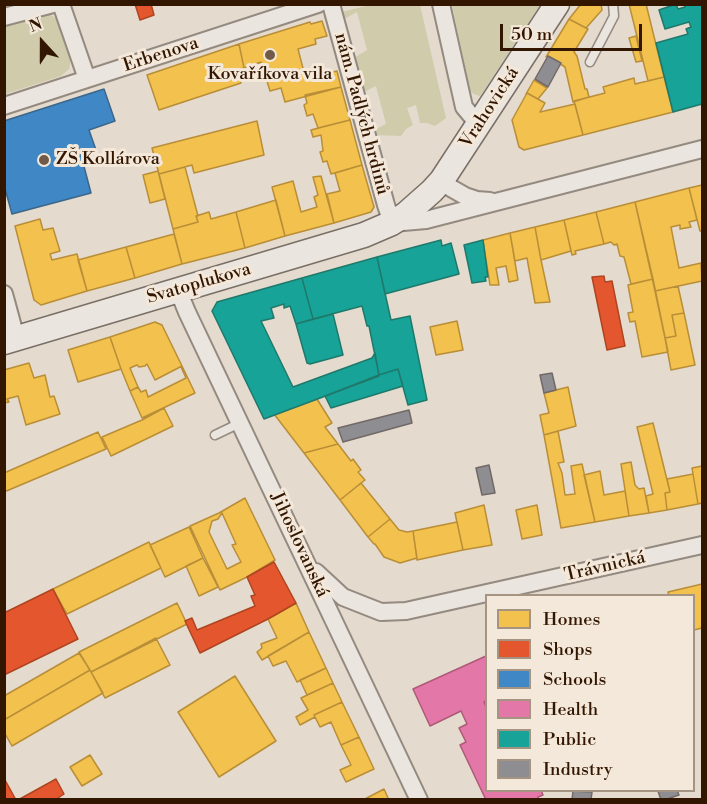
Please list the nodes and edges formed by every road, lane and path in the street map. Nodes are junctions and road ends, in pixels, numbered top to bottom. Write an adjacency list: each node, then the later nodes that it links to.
1 (53, 4): 8 (street)
2 (61, 4): 10 (street)
3 (318, 4): 10 (street, Erbenova)
4 (331, 4): 16 (street, nám. Padlých hrdinů)
5 (441, 4): 12 (street)
6 (557, 4): 12 (street, Vrahovická)
7 (613, 4): 9 (lane)
8 (4, 17)
9 (590, 62)
10 (87, 79): 11 (street, Erbenova)
11 (4, 106)
12 (479, 125): 14 (street, Vrahovická)
13 (702, 148): 15 (street, Svatoplukova)
14 (442, 180): 15 (street, Svatoplukova); 16 (street, Svatoplukova)
15 (497, 201): 16 (street, Svatoplukova)
16 (392, 223): 17 (street, Svatoplukova)
17 (178, 290): 19 (street, Svatoplukova); 20 (street, Jihoslovanská)
18 (4, 294): 19 (street)
19 (10, 340)
20 (240, 423): 21 (lane); 23 (street, Jihoslovanská)
21 (215, 435)
22 (702, 545): 23 (street, Trávnická)
23 (309, 565): 24 (street, Jihoslovanská)
24 (419, 800)

